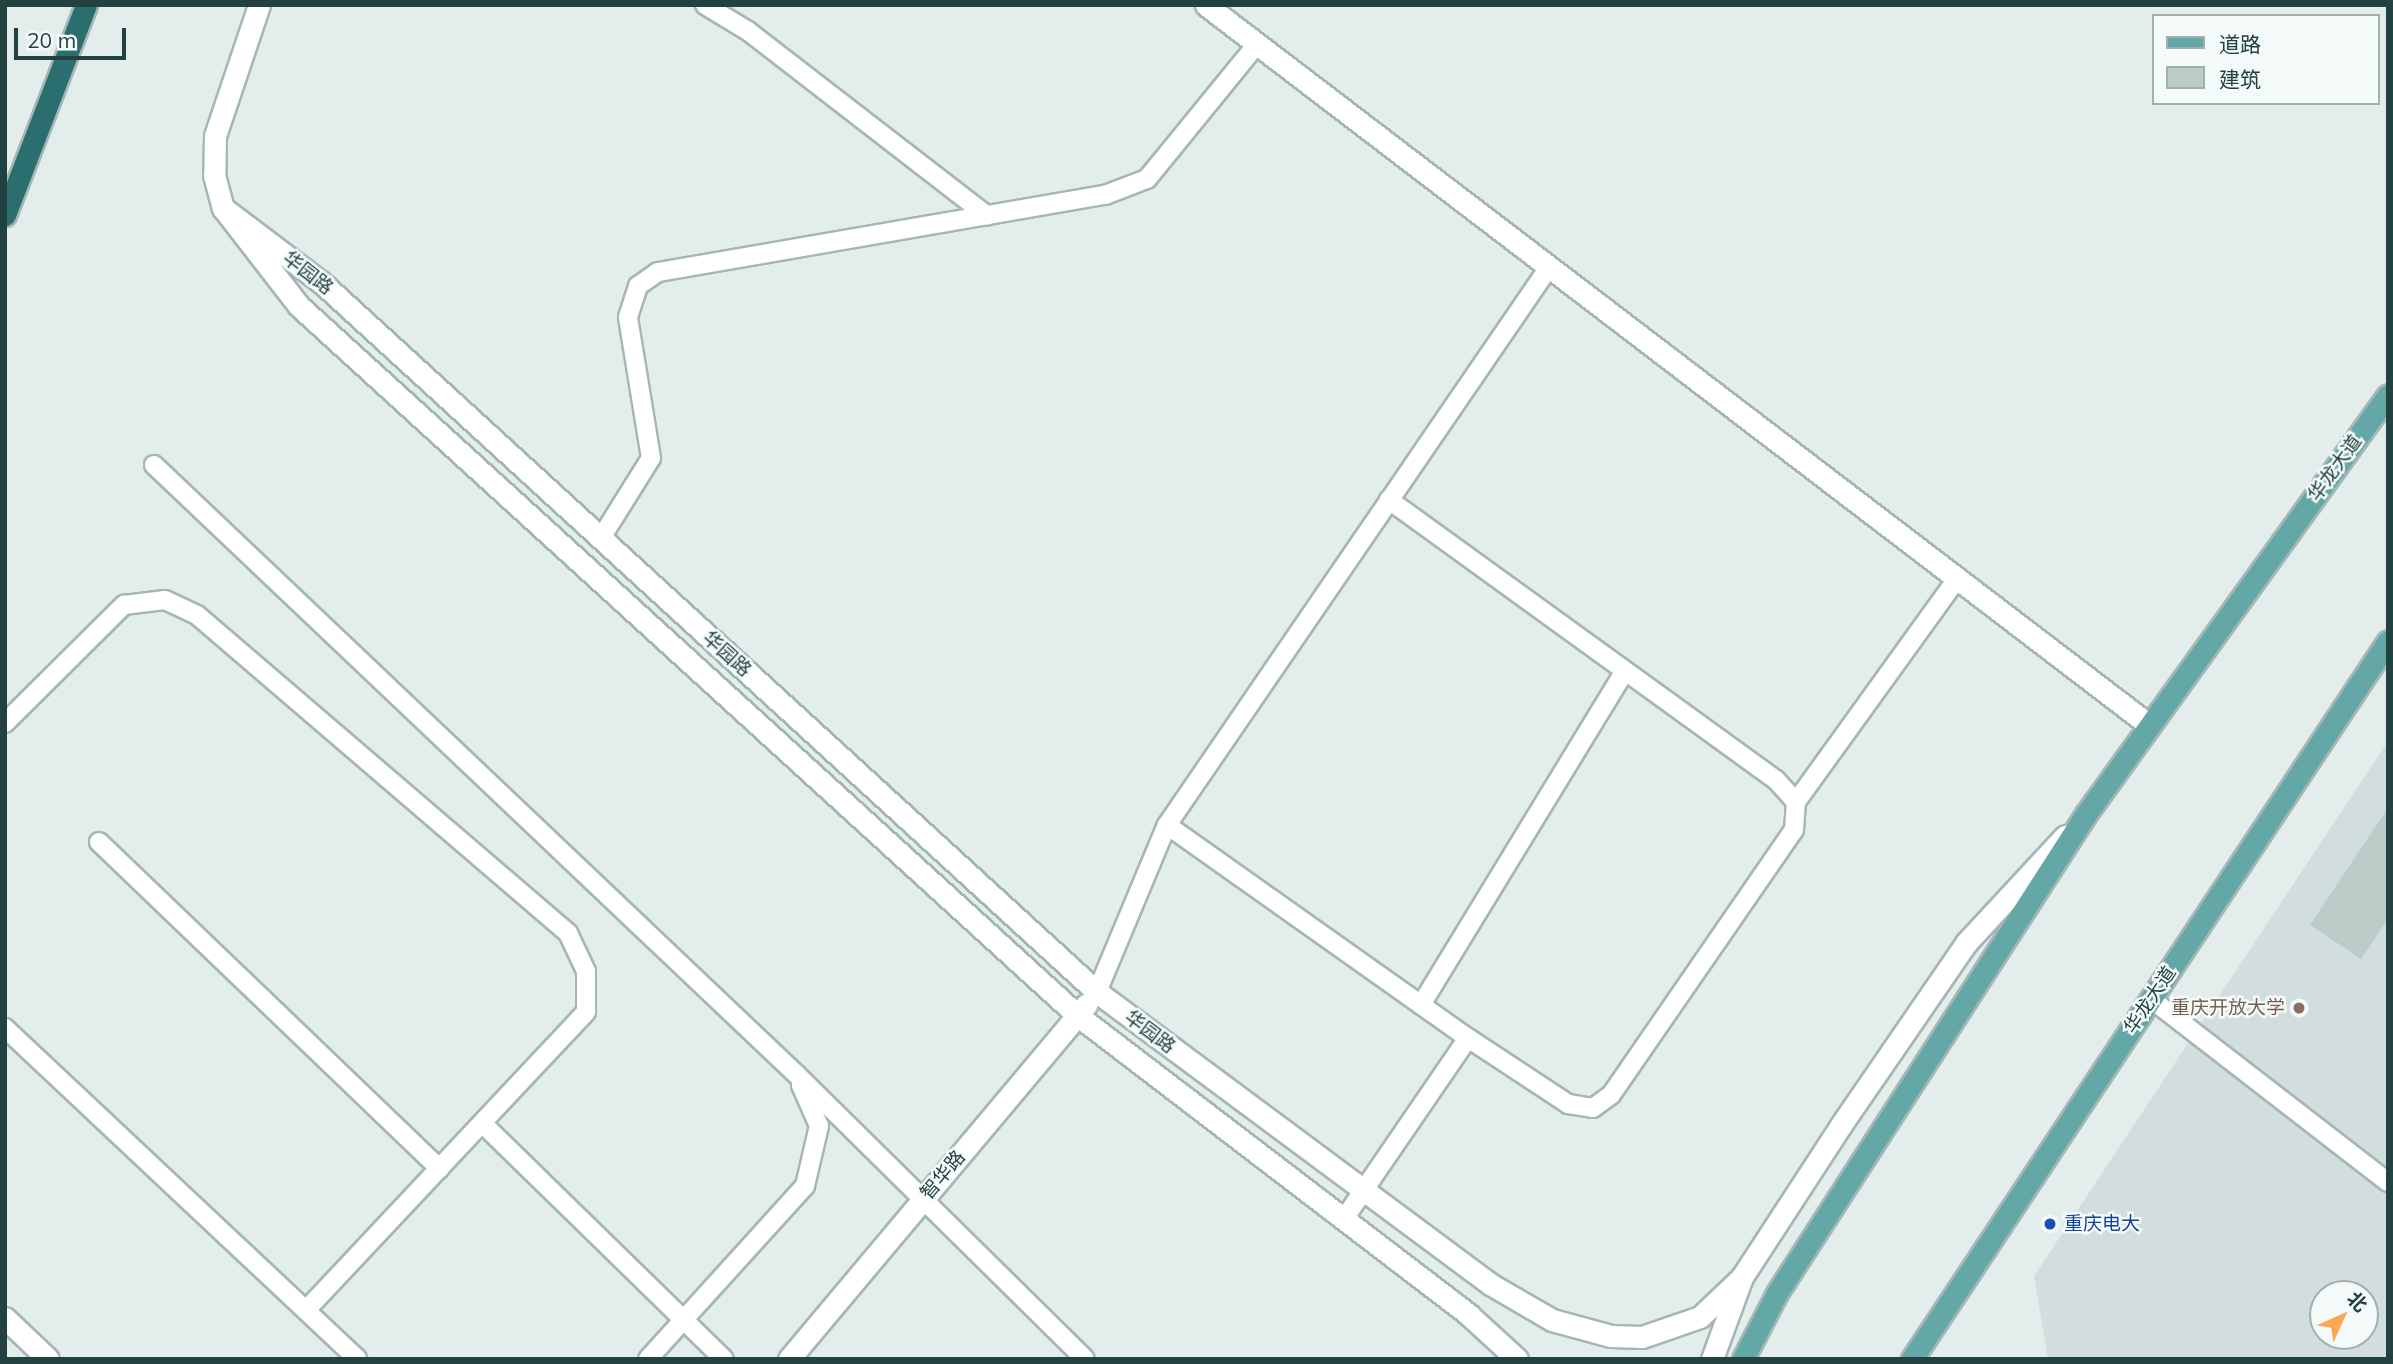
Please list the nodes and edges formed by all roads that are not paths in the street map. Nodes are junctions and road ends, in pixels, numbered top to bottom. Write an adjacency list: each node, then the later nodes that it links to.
1 (86, 5): 7 (highway)
2 (259, 5): 6 (street)
3 (705, 5): 8 (lane)
4 (1206, 5): 5 (street)
5 (1257, 44): 8 (lane); 9 (street)
6 (223, 208): 13 (street, 华园路); 26 (street, 华园路)
7 (5, 215)
8 (987, 216): 13 (lane)
9 (1549, 267): 12 (lane); 14 (street)
10 (2388, 396): 18 (main road, 华龙大道)
11 (154, 465): 29 (lane)
12 (1389, 500): 16 (lane); 21 (lane)
13 (601, 538): 23 (street, 华园路)
14 (1958, 577): 18 (street); 19 (lane)
15 (2388, 641): 24 (main road, 华龙大道)
16 (1624, 673): 19 (lane); 25 (lane)
17 (5, 723): 30 (lane)
18 (2148, 725): 20 (main road, 华龙大道)
19 (1796, 802): 28 (lane)
20 (2086, 814): 36 (street, 华龙大道); 48 (main road, 华龙大道)
21 (1167, 825): 23 (lane); 25 (lane)
22 (99, 842): 31 (lane)
23 (1097, 992): 26 (street, 智华路); 33 (street, 华园路)
24 (2151, 999): 32 (lane); 49 (main road, 华龙大道)
25 (1421, 1005): 28 (lane)
26 (1077, 1015): 34 (street, 智华路); 35 (street, 华园路)
27 (5, 1028): 37 (lane)
28 (1468, 1038): 33 (lane)
29 (797, 1074): 34 (lane); 39 (lane)
30 (484, 1125): 31 (lane); 39 (lane)
31 (440, 1170): 37 (lane)
32 (2388, 1182)
33 (1363, 1190): 35 (lane); 36 (street, 华园路)
34 (920, 1202): 44 (street, 智华路); 45 (lane)
35 (1344, 1219): 46 (street, 华园路)
36 (1742, 1277): 47 (street, 华龙大道)
37 (306, 1310): 41 (lane)
38 (5, 1318): 40 (street)
39 (686, 1318): 42 (lane); 43 (lane)
40 (48, 1359)
41 (357, 1359)
42 (648, 1359)
43 (724, 1359)
44 (789, 1359)
45 (1085, 1359)
46 (1517, 1359)
47 (1712, 1359)
48 (1743, 1359)
49 (1912, 1359)

